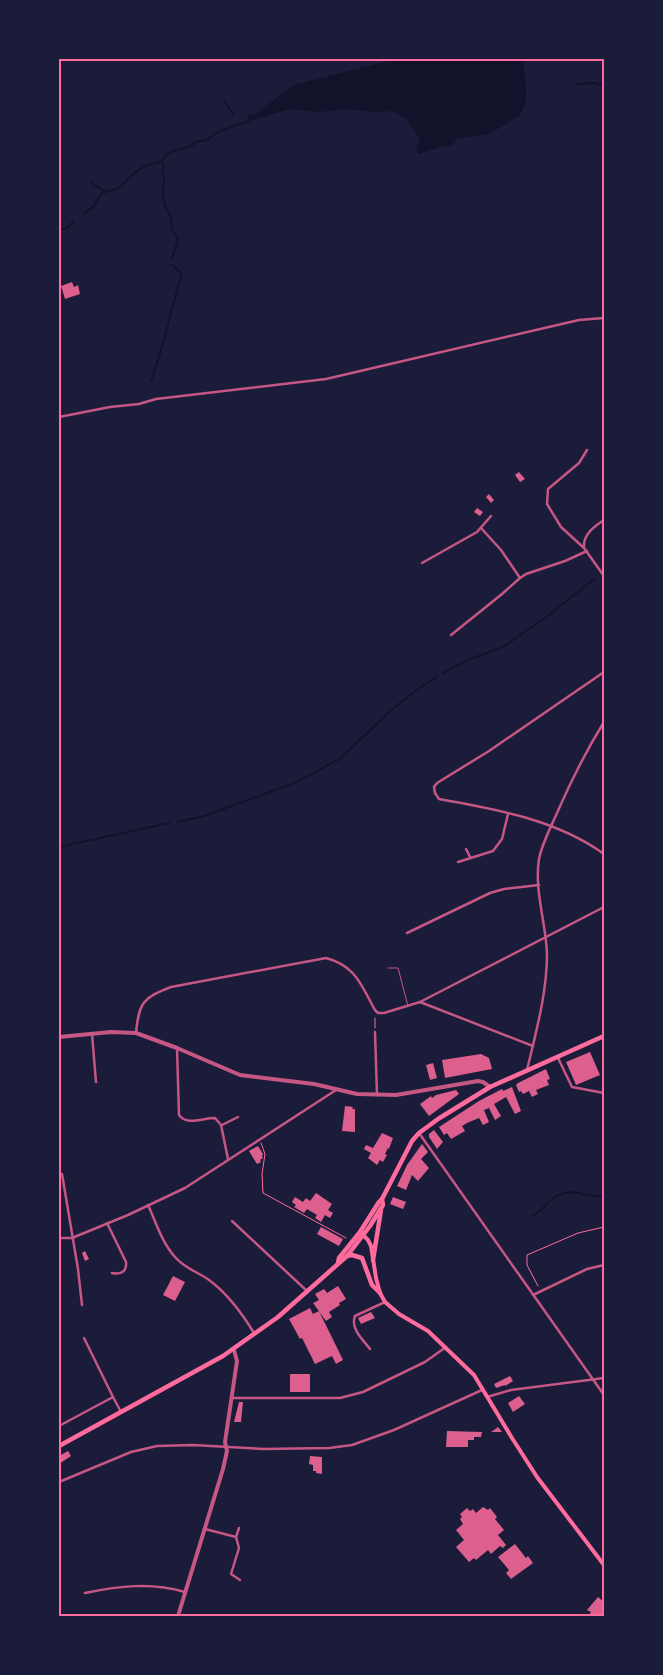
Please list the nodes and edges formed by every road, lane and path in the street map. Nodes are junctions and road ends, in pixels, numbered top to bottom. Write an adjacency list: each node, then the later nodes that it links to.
1 (604, 318): 2 (street)
2 (59, 417)
3 (587, 450): 7 (street)
4 (491, 516): 6 (street)
5 (604, 520): 7 (street)
6 (481, 528): 9 (street); 11 (street)
7 (584, 548): 8 (street)
8 (587, 551): 10 (street); 11 (street)
9 (422, 563)
10 (604, 576)
11 (520, 578): 12 (street)
12 (451, 635)
13 (604, 672): 15 (street)
14 (604, 722): 16 (street)
15 (508, 814): 16 (street); 19 (street)
16 (550, 827): 18 (street); 21 (street)
17 (466, 849): 19 (street)
18 (604, 854)
19 (470, 857): 20 (street)
20 (458, 862)
21 (539, 885): 23 (street); 24 (street)
22 (604, 908): 24 (street)
23 (407, 933)
24 (546, 937): 26 (street); 34 (street)
25 (388, 968): 27 (lane)
26 (420, 1002): 27 (street); 34 (street)
27 (408, 1006): 30 (street)
28 (375, 1018): 29 (path)
29 (374, 1032): 42 (street)
30 (136, 1033): 31 (street); 35 (street)
31 (92, 1034): 33 (street); 38 (street)
32 (604, 1036): 36 (highway)
33 (59, 1037)
34 (533, 1046): 37 (street)
35 (177, 1048): 40 (street); 44 (street)
36 (557, 1057): 37 (highway); 41 (street)
37 (527, 1071): 39 (highway)
38 (96, 1082)
39 (490, 1087): 42 (street); 45 (highway)
40 (336, 1090): 42 (street); 46 (street)
41 (604, 1093)
42 (377, 1096)
43 (238, 1117): 44 (street)
44 (221, 1125): 47 (street)
45 (419, 1133): 49 (highway); 67 (street)
46 (259, 1140): 47 (street); 58 (path)
47 (228, 1159): 50 (street)
48 (62, 1174): 57 (street)
49 (382, 1199): 51 (highway); 55 (highway)
50 (148, 1205): 53 (street); 70 (street)
51 (381, 1208): 55 (highway); 60 (highway)
52 (232, 1220): 65 (street)
53 (107, 1223): 57 (street); 63 (street)
54 (604, 1227): 64 (path)
55 (362, 1234): 59 (highway); 60 (main road); 61 (highway)
56 (59, 1238): 57 (street)
57 (72, 1238): 69 (street)
58 (349, 1240)
59 (347, 1256): 61 (highway); 66 (highway)
60 (373, 1260): 66 (main road)
61 (338, 1263): 65 (highway)
62 (604, 1264): 64 (street)
63 (112, 1273)
64 (542, 1290): 67 (street)
65 (308, 1292): 70 (highway)
66 (380, 1293): 68 (main road)
67 (533, 1295): 76 (street)
68 (385, 1302): 72 (main road); 73 (street)
69 (82, 1306)
70 (255, 1334): 74 (highway)
71 (84, 1338): 79 (street)
72 (446, 1348): 77 (main road); 81 (street)
73 (370, 1349)
74 (234, 1350): 81 (street); 82 (highway)
75 (604, 1378): 76 (street)
76 (594, 1380): 78 (street); 80 (street)
77 (482, 1390): 80 (main road); 85 (street)
78 (604, 1394)
79 (113, 1397): 82 (street); 83 (street)
80 (487, 1397): 90 (main road)
81 (232, 1398): 85 (street)
82 (121, 1412): 84 (highway)
83 (59, 1426)
84 (59, 1446)
85 (226, 1447): 86 (street); 88 (street)
86 (59, 1482)
87 (239, 1528): 89 (street)
88 (205, 1529): 89 (street); 92 (street)
89 (236, 1538): 91 (street)
90 (604, 1565)
91 (240, 1580)
92 (185, 1592): 93 (street); 94 (street)
93 (85, 1593)
94 (178, 1616)

